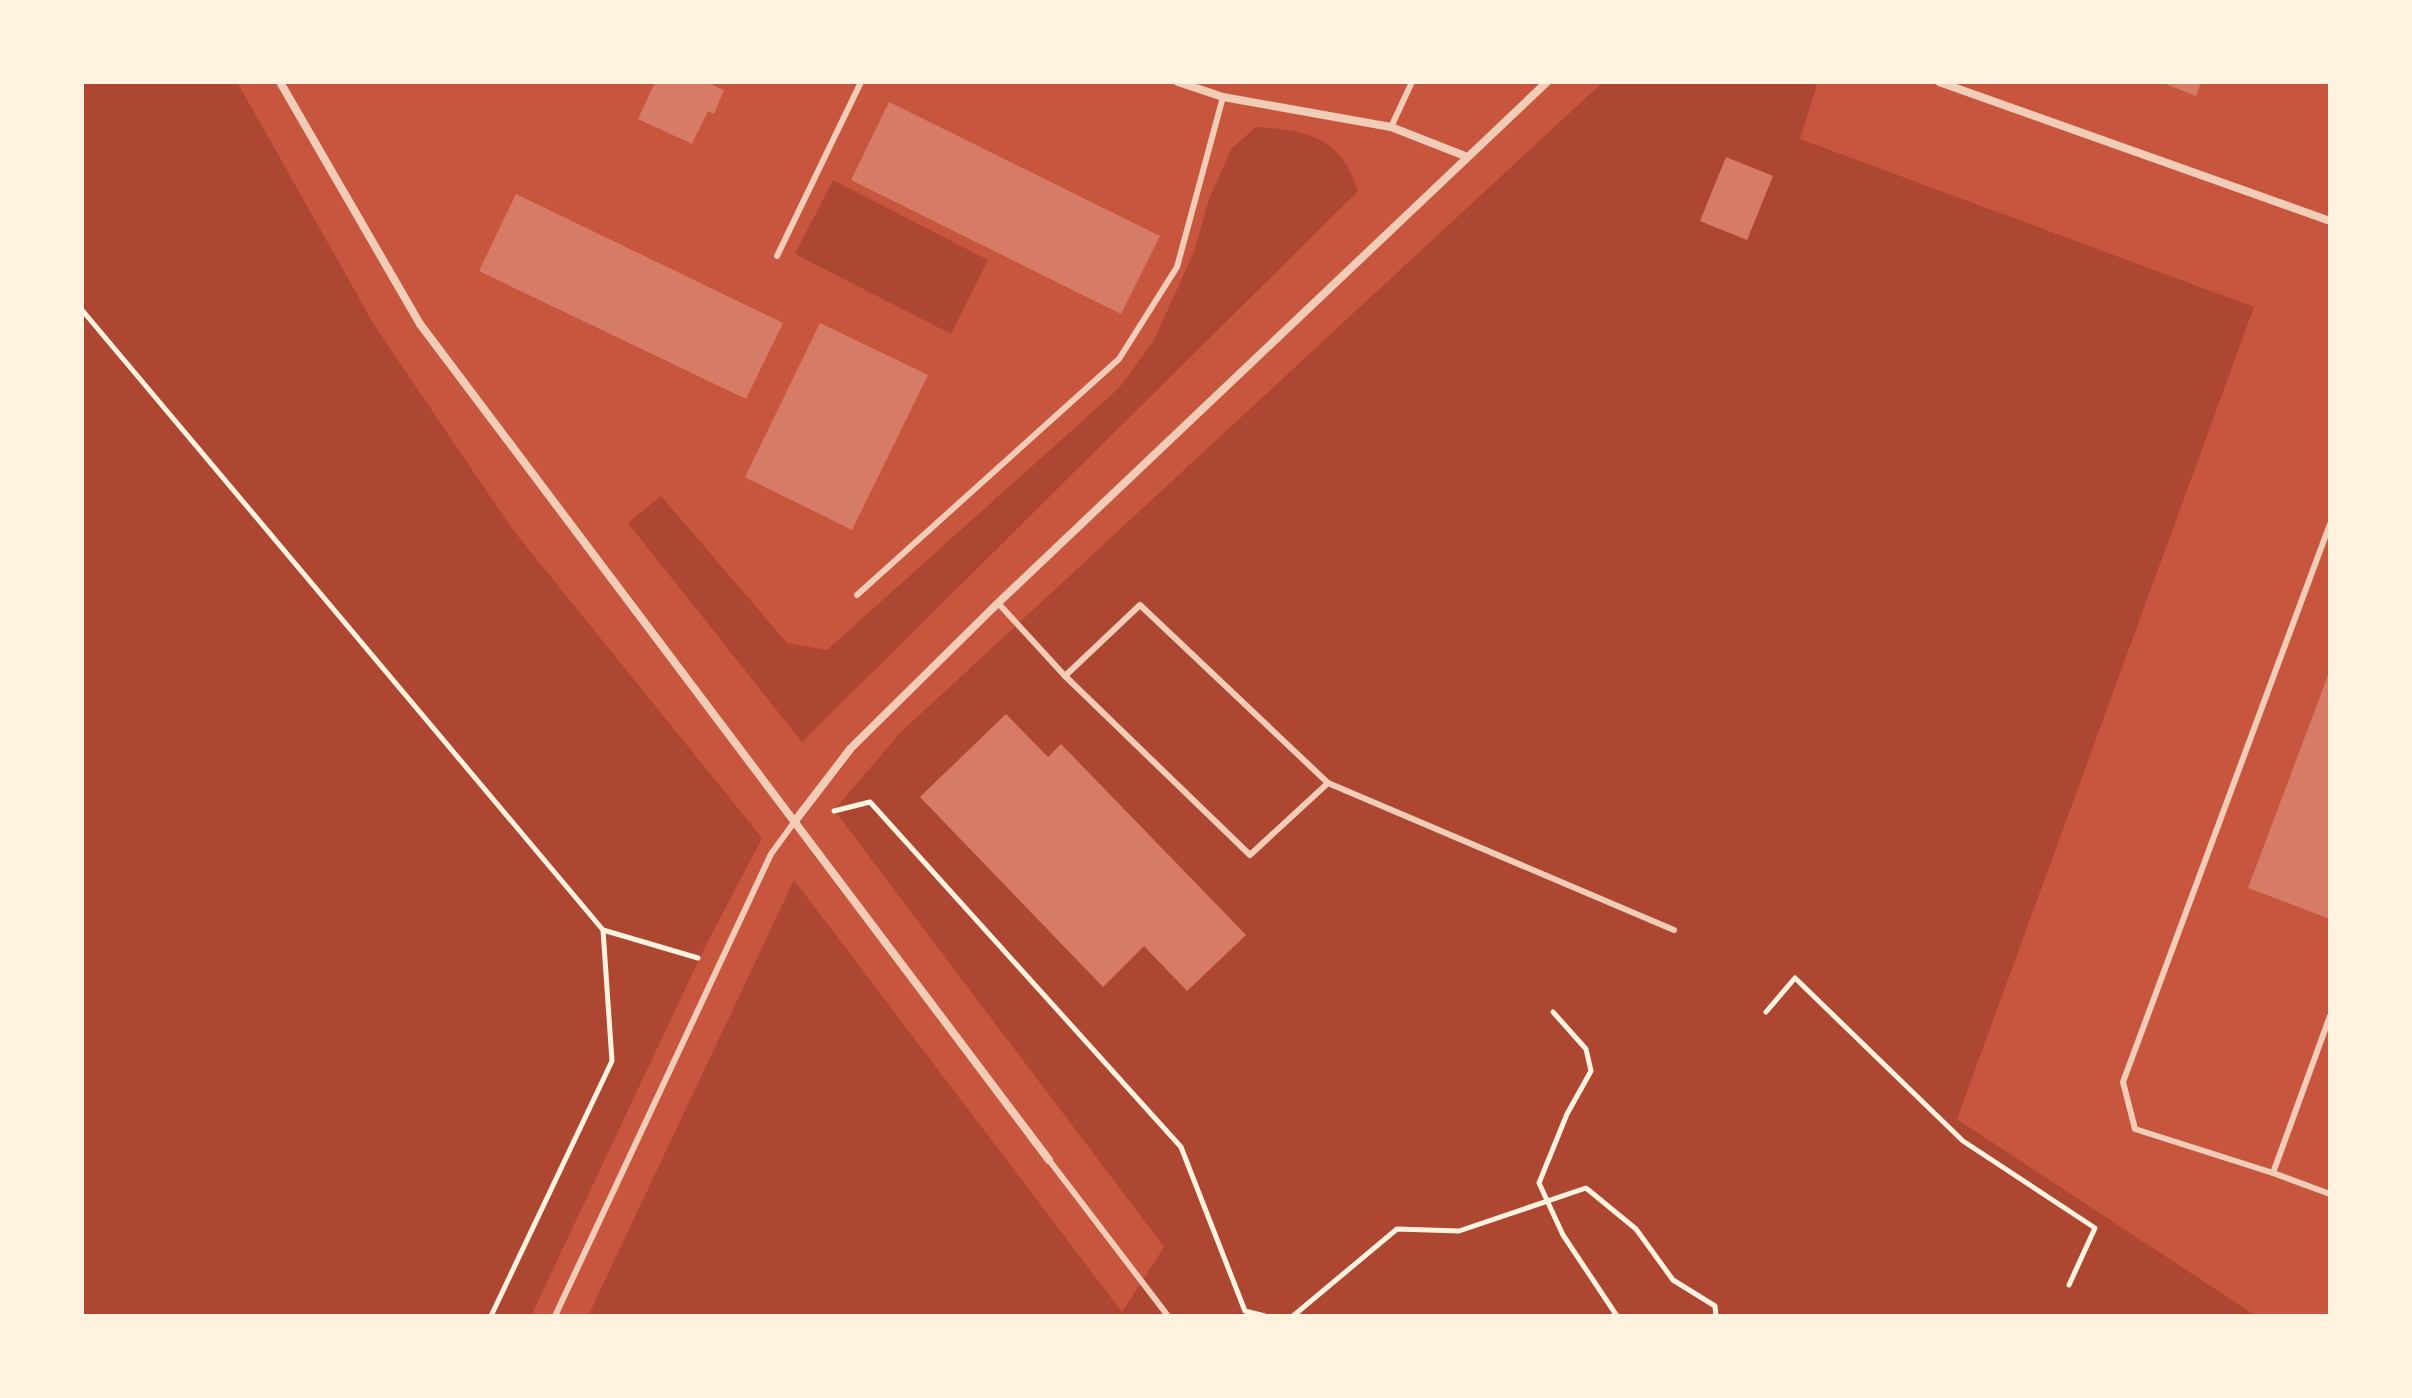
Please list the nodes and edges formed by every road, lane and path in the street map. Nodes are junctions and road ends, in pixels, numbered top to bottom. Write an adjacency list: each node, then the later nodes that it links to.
1 (280, 82): 18 (street)
2 (861, 82): 11 (lane)
3 (1178, 82): 7 (street)
4 (1412, 82): 8 (lane)
5 (1547, 82): 9 (street)
6 (1939, 82): 10 (street)
7 (1223, 97): 8 (street); 14 (lane)
8 (1391, 127): 9 (street)
9 (1465, 156): 15 (street)
10 (2330, 221)
11 (777, 256)
12 (82, 310): 19 (path)
13 (2330, 524): 26 (lane)
14 (857, 595)
15 (998, 603): 16 (lane); 18 (street)
16 (1065, 676): 17 (lane); 17 (lane)
17 (1328, 783): 20 (lane)
18 (795, 821): 21 (lane); 25 (street); 33 (path)
19 (603, 930): 21 (path); 30 (path)
20 (1674, 930)
21 (722, 965): 31 (lane)
22 (1553, 1012): 28 (path)
23 (1766, 1012): 29 (path)
24 (2330, 1016): 26 (lane)
25 (1049, 1160): 32 (lane)
26 (2273, 1173): 27 (lane)
27 (2330, 1194)
28 (1548, 1201): 34 (path); 35 (path); 36 (path)
29 (2069, 1285)
30 (491, 1316)
31 (555, 1316)
32 (1168, 1316)
33 (1265, 1316)
34 (1293, 1316)
35 (1617, 1316)
36 (1716, 1316)

